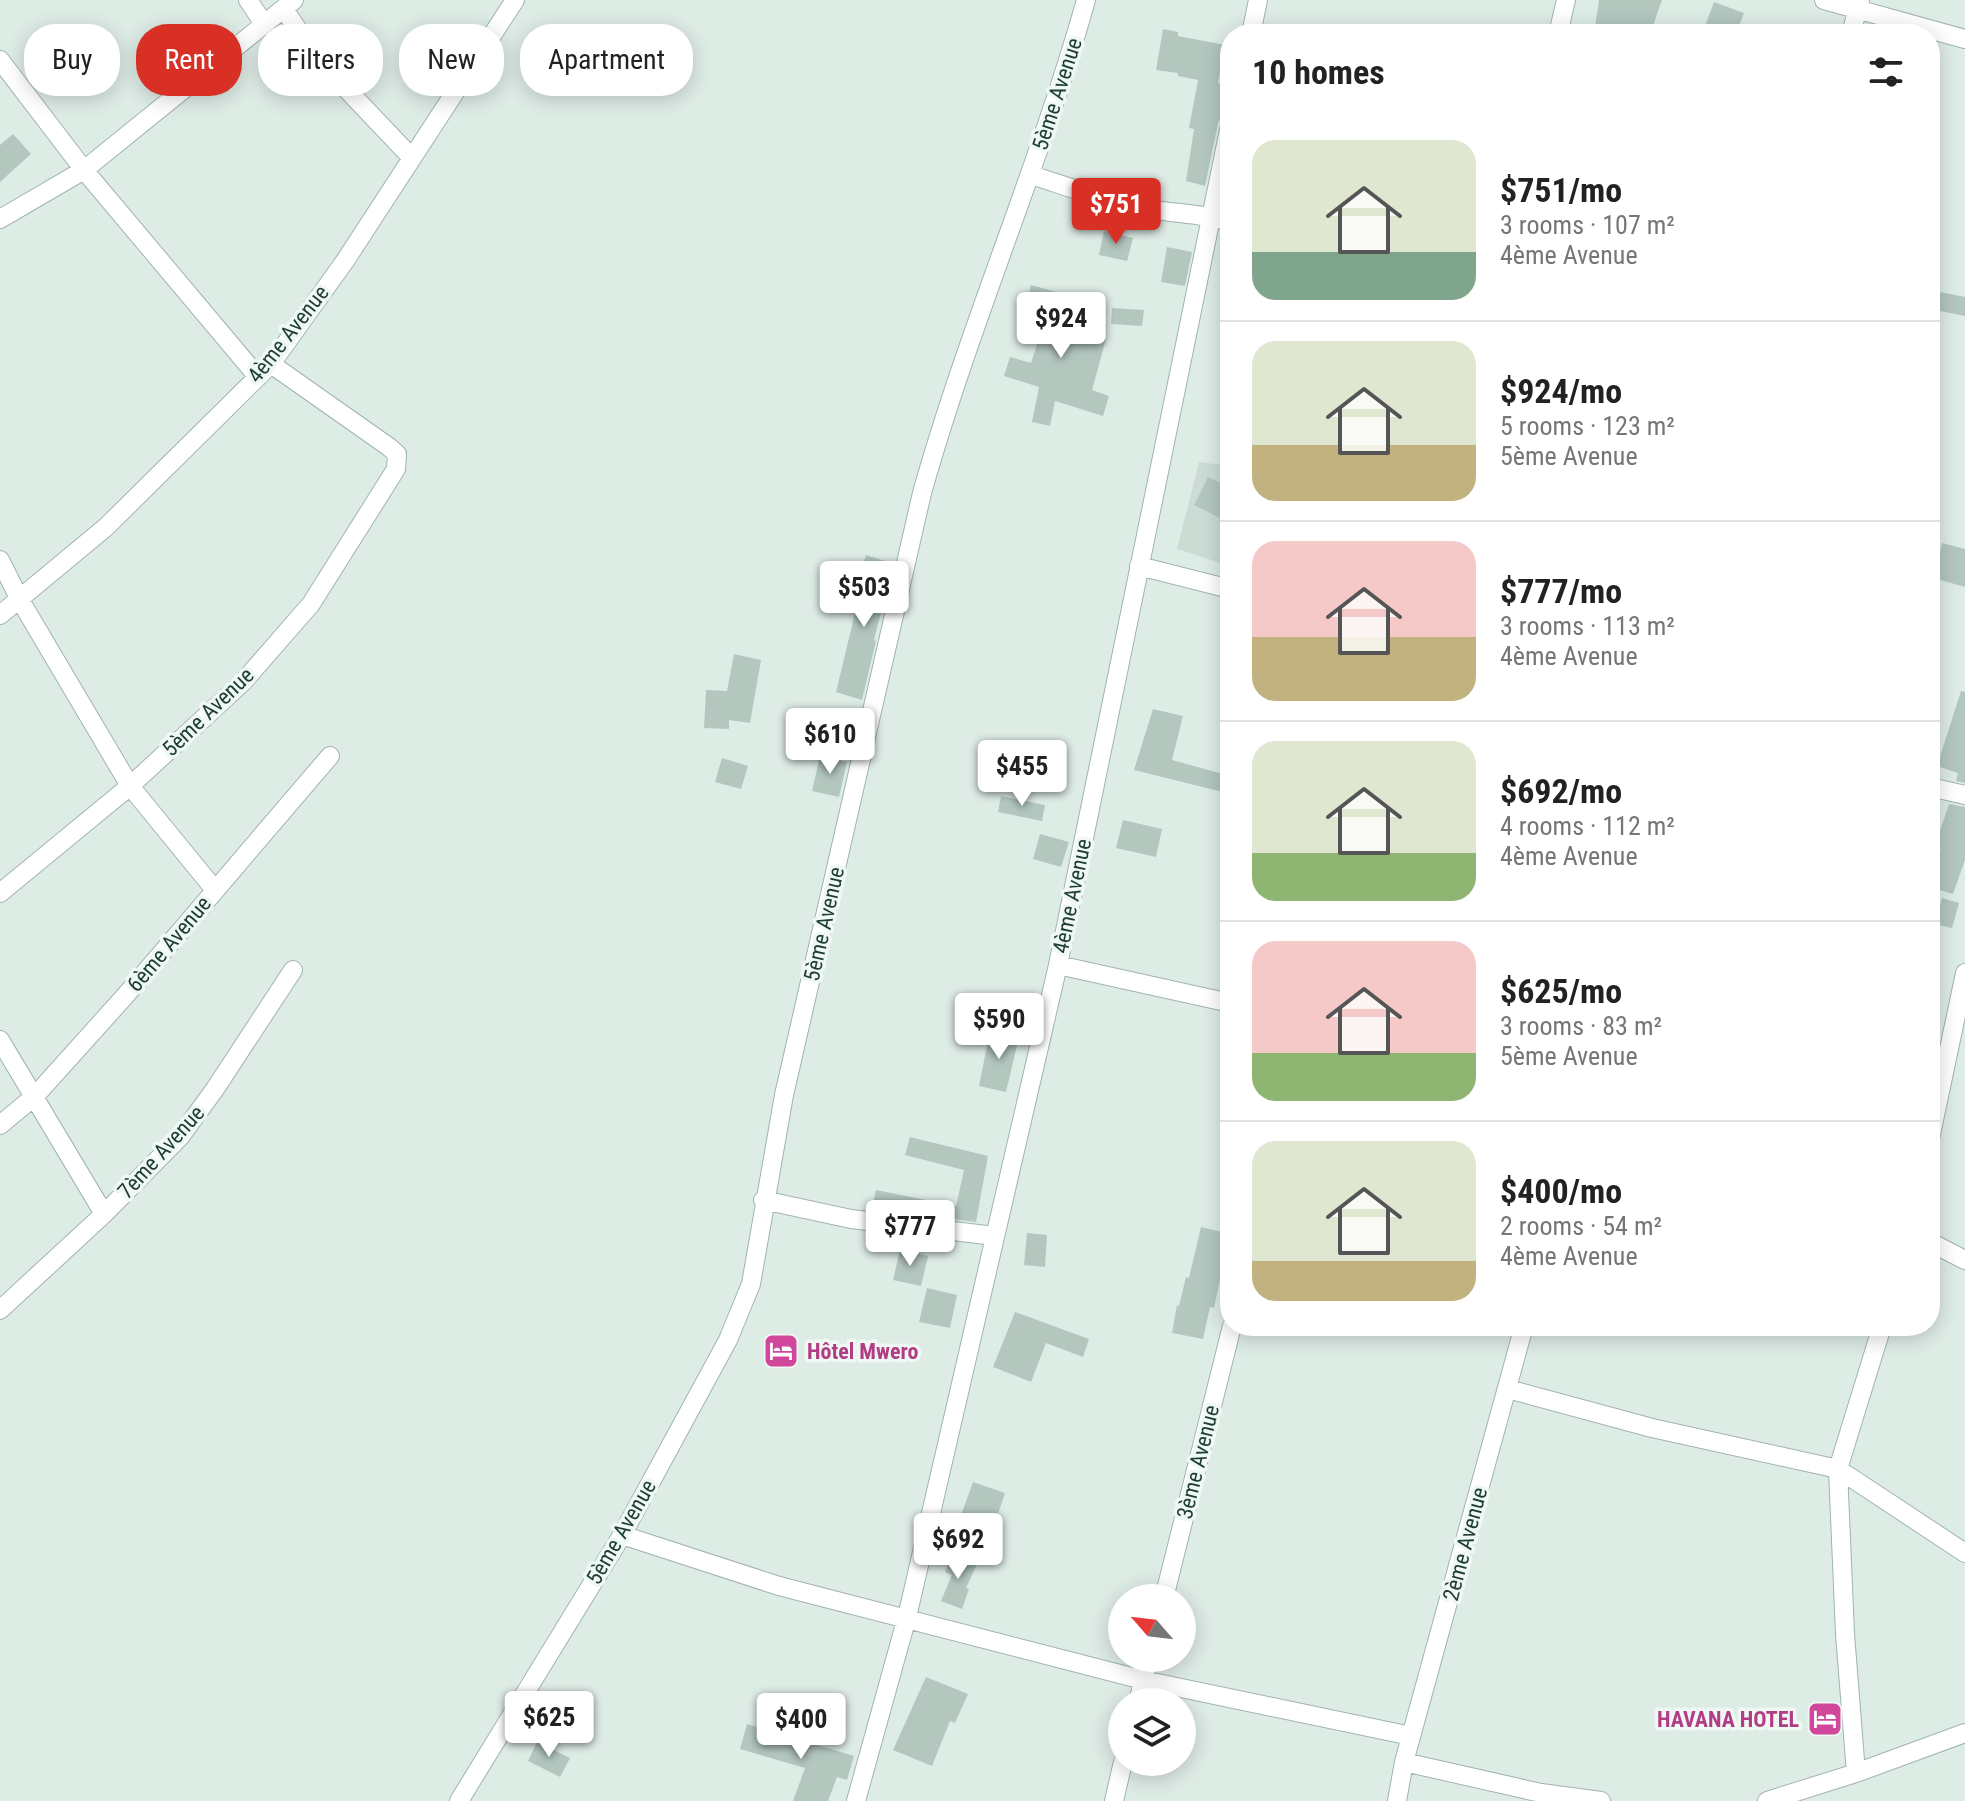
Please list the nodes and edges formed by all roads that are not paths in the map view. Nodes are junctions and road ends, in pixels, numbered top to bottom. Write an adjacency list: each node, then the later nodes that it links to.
1 (248, 0): 9 (street)
2 (515, 0): 17 (street, 4ème Avenue)
3 (1086, 0): 20 (street, 5ème Avenue)
4 (1258, 0): 10 (street)
5 (1566, 0): 11 (street)
6 (1824, 0): 8 (street)
7 (289, 4): 9 (street); 17 (street)
8 (1859, 5): 12 (street)
9 (264, 24)
10 (1253, 24)
11 (1560, 24)
12 (1918, 24)
13 (258, 29): 18 (street)
14 (1940, 31): 15 (street)
15 (1965, 39)
16 (0, 60): 18 (street)
17 (411, 157): 24 (street, 4ème Avenue)
18 (84, 170): 23 (street); 24 (street)
19 (1220, 170): 21 (street, 4ème Avenue)
20 (1031, 175): 21 (street); 44 (street, 5ème Avenue)
21 (1210, 215): 22 (street); 26 (street, 4ème Avenue)
22 (1220, 218)
23 (0, 219)
24 (264, 370): 28 (street, 4ème Avenue); 31 (street, 5ème Avenue)
25 (0, 560): 28 (street)
26 (1139, 566): 27 (street); 36 (street, 4ème Avenue)
27 (1220, 586)
28 (20, 600): 29 (street, 4ème Avenue); 31 (street)
29 (0, 615)
30 (330, 756): 34 (street, 6ème Avenue)
31 (130, 786): 34 (street); 35 (street, 5ème Avenue)
32 (1940, 789): 33 (street)
33 (1965, 795)
34 (215, 890): 42 (street, 6ème Avenue)
35 (0, 893)
36 (1058, 965): 39 (street); 46 (street, 4ème Avenue)
37 (293, 970): 45 (street, 7ème Avenue)
38 (1965, 973): 41 (street)
39 (1220, 1001)
40 (0, 1040): 42 (street)
41 (1940, 1092)
42 (35, 1096): 43 (street, 6ème Avenue); 45 (street)
43 (0, 1125)
44 (763, 1200): 46 (street); 55 (street, 5ème Avenue)
45 (104, 1214): 49 (street, 7ème Avenue)
46 (995, 1236): 58 (street, 4ème Avenue)
47 (1940, 1247): 48 (street)
48 (1965, 1260)
49 (0, 1310)
50 (1230, 1336): 57 (street, 3ème Avenue)
51 (1521, 1336): 53 (street, 2ème Avenue)
52 (1879, 1336): 54 (street)
53 (1508, 1389): 54 (street); 63 (street, 2ème Avenue)
54 (1838, 1469): 56 (street); 65 (street)
55 (622, 1535): 58 (street); 67 (street, 5ème Avenue)
56 (1965, 1553)
57 (1168, 1584)
58 (907, 1617): 60 (street); 68 (street, 4ème Avenue)
59 (1145, 1672): 60 (street)
60 (1143, 1680): 61 (street); 63 (street)
61 (1141, 1688)
62 (1965, 1733): 65 (street)
63 (1411, 1736): 64 (street, 2ème Avenue)
64 (1404, 1762): 70 (street, 2ème Avenue); 71 (street)
65 (1856, 1773): 72 (street)
66 (1120, 1776): 69 (street)
67 (459, 1801)
68 (856, 1801)
69 (1114, 1801)
70 (1397, 1801)
71 (1601, 1801)
72 (1767, 1801)

